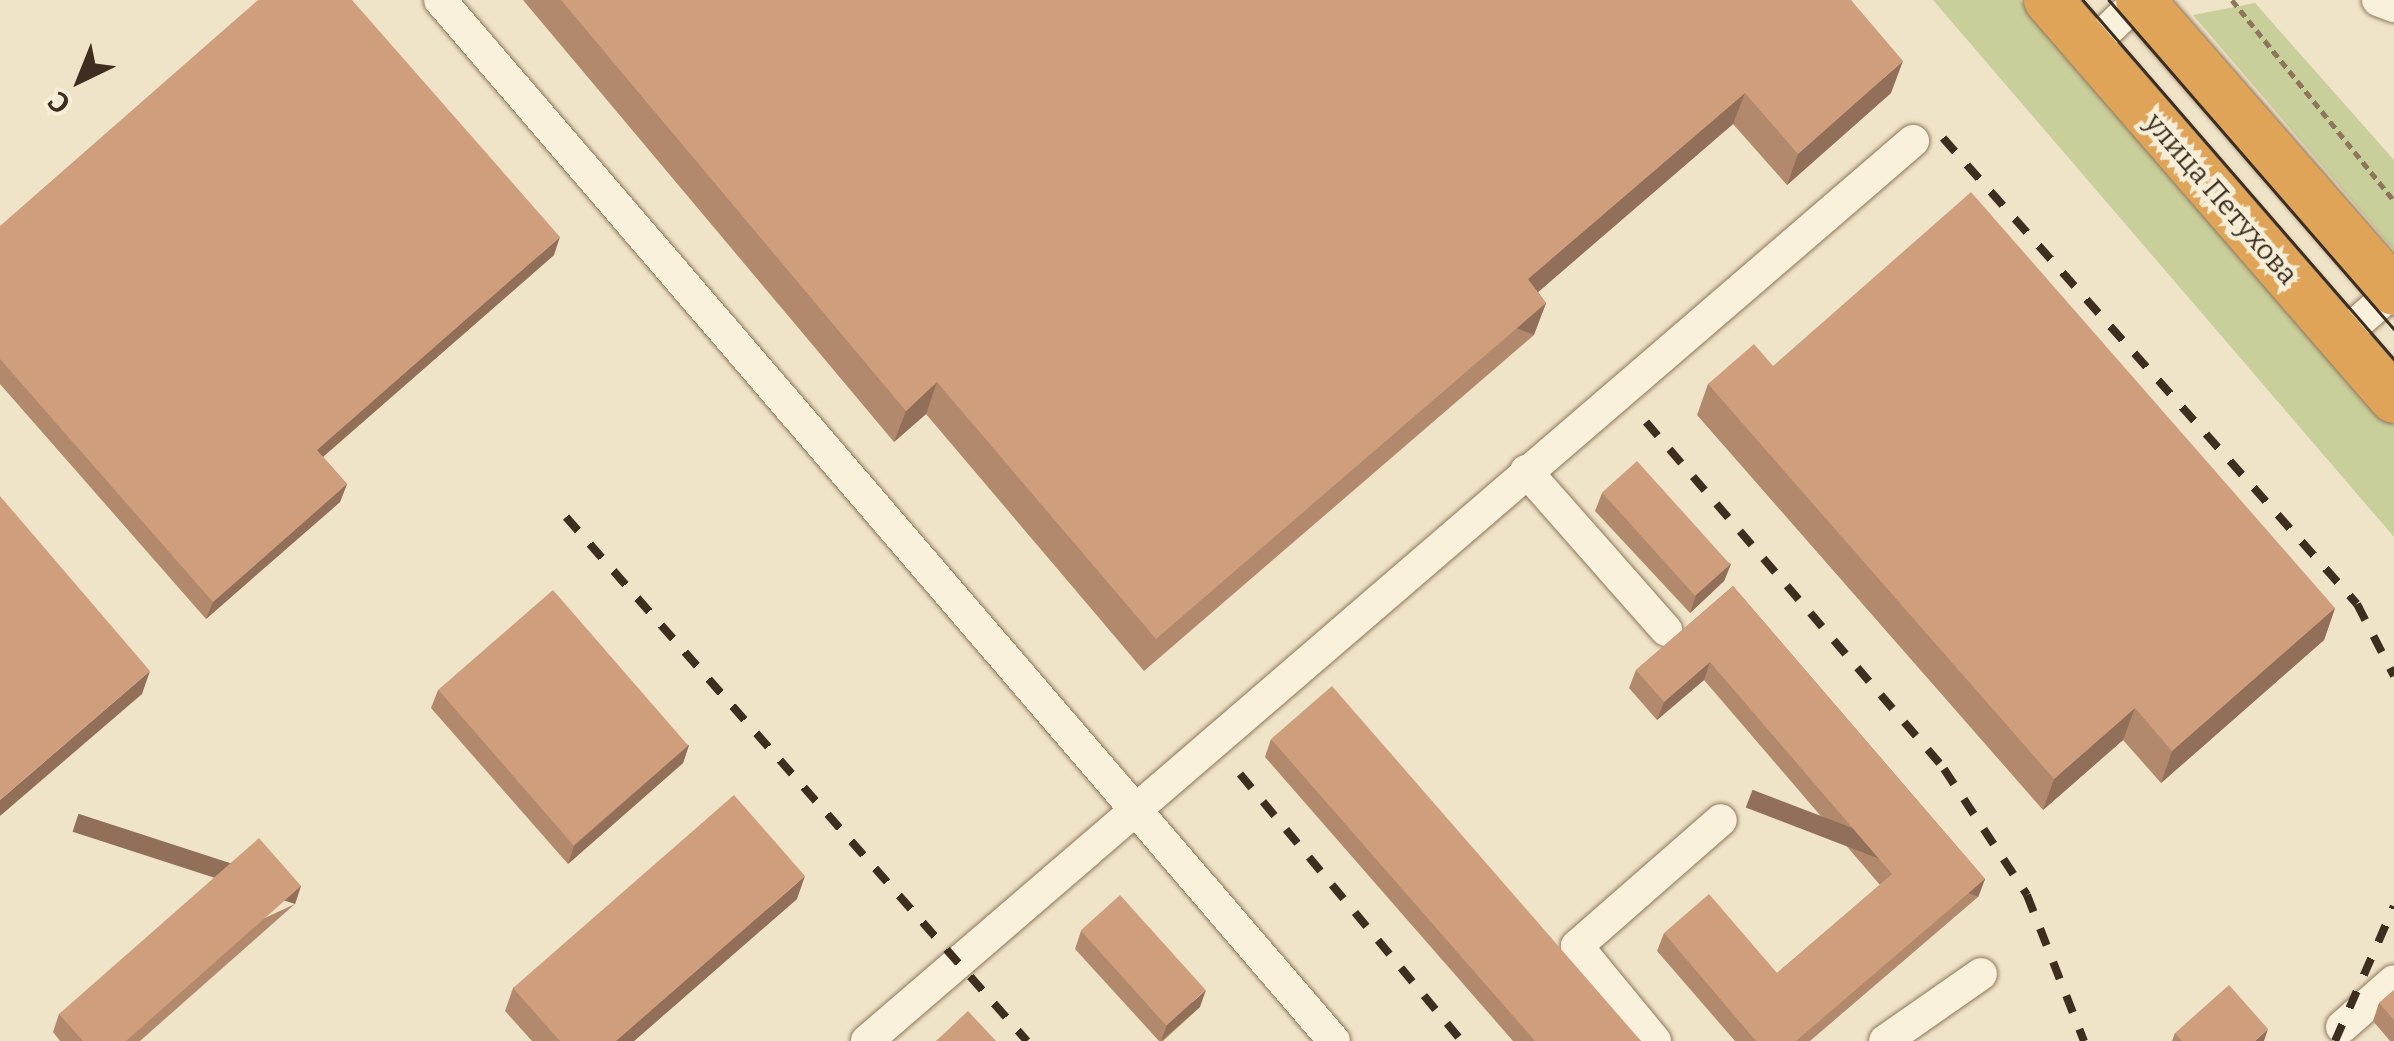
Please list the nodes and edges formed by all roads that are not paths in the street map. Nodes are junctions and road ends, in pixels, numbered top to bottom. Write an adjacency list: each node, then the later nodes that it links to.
1 (440, 0): 13 (lane)
2 (2048, 0): 6 (highway, улица Петухова)
3 (2140, 0): 6 (lane); 8 (highway)
4 (2378, 0): 5 (lane)
5 (2394, 6)
6 (2089, 48): 9 (highway, улица Петухова)
7 (1913, 140): 11 (lane)
8 (2394, 291): 9 (lane)
9 (2341, 337): 10 (highway, улица Петухова)
10 (2394, 399)
11 (1526, 471): 12 (lane); 13 (lane)
12 (1666, 630)
13 (1134, 807): 18 (lane); 19 (lane)
14 (1721, 820): 20 (lane)
15 (1981, 974): 21 (lane)
16 (2394, 981): 17 (lane)
17 (2342, 1027)
18 (868, 1041)
19 (1334, 1041)
20 (1655, 1041)
21 (1885, 1041)

